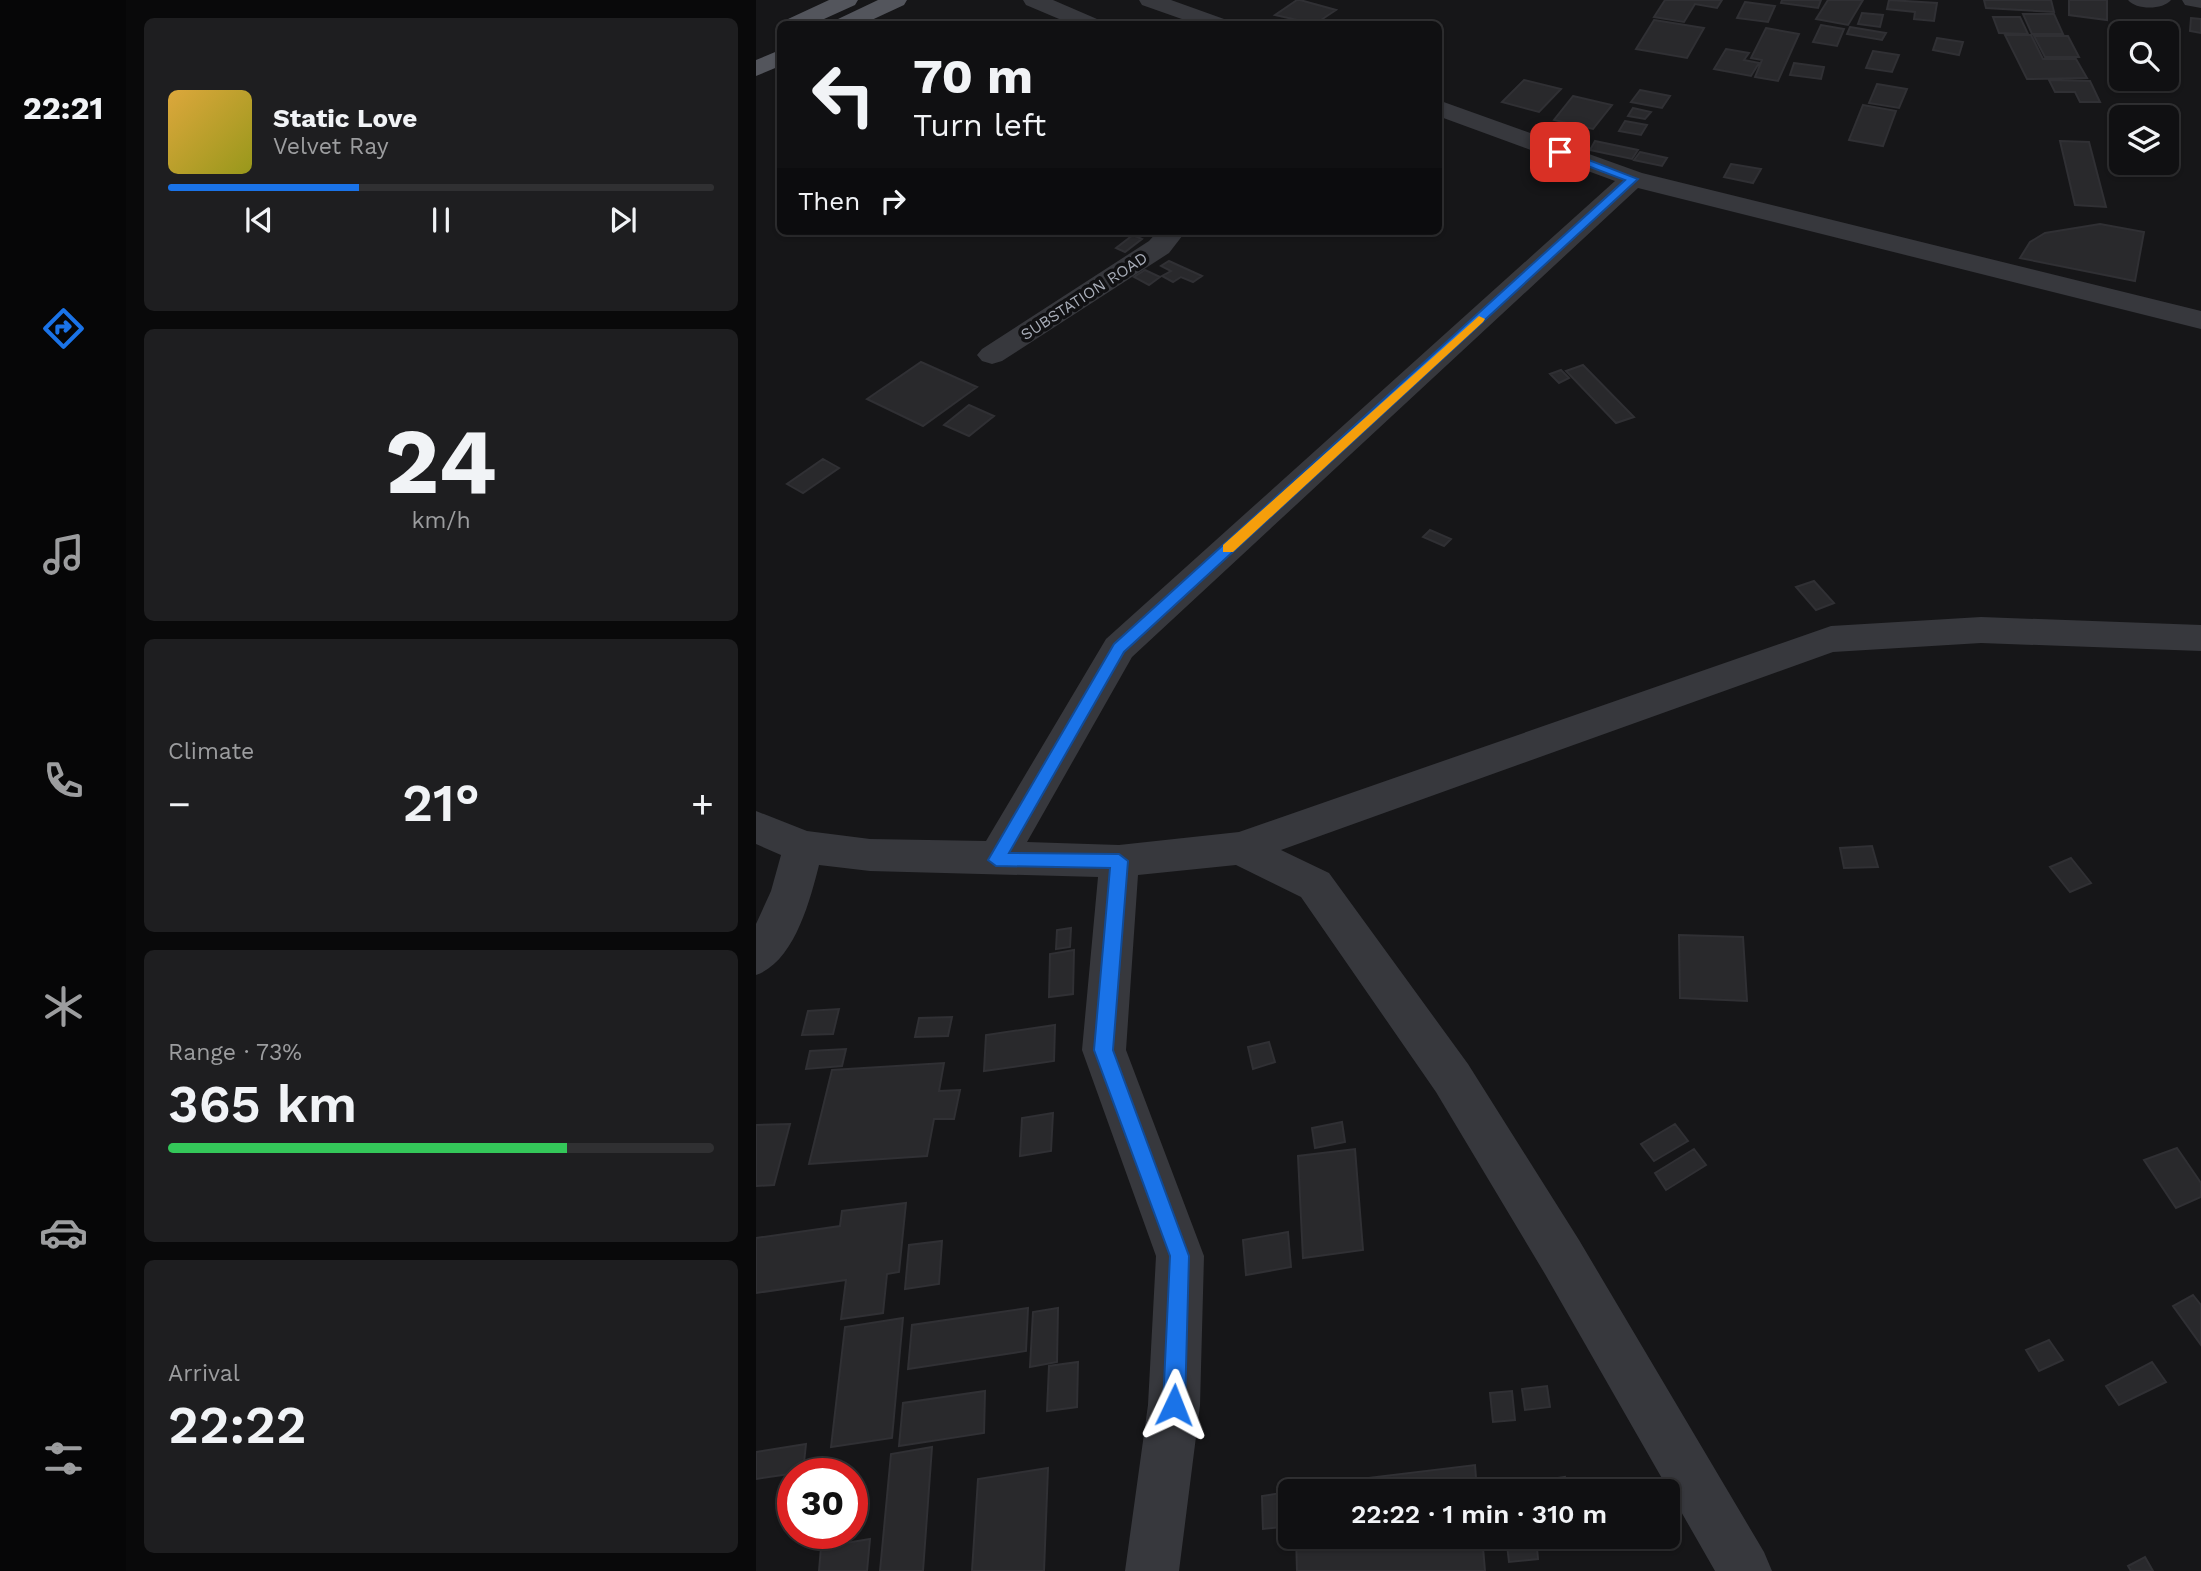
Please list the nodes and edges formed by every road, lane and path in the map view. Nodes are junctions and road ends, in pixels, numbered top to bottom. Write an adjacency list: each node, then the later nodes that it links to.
1 (847, 0): 9 (main road)
2 (896, 0): 10 (main road)
3 (1034, 0): 11 (street)
4 (1150, 0): 12 (street)
5 (2139, 0): 6 (street)
6 (2160, 0)
7 (2193, 0): 8 (street)
8 (2201, 1)
9 (802, 21)
10 (852, 21)
11 (1082, 21)
12 (1208, 21)
13 (777, 34): 14 (main road)
14 (756, 44)
15 (777, 58): 16 (main road)
16 (756, 69)
17 (1442, 108): 18 (street)
18 (1633, 179): 20 (street); 26 (street)
19 (1169, 235): 21 (street, SUBSTATION ROAD)
20 (2201, 320)
21 (992, 355)
22 (2201, 638): 25 (street)
23 (756, 827): 24 (street)
24 (803, 847): 26 (street); 28 (street)
25 (1240, 848): 27 (street); 30 (street)
26 (996, 860): 27 (street)
27 (1119, 861): 29 (street)
28 (756, 957)
29 (1152, 1571)
30 (1745, 1571)

